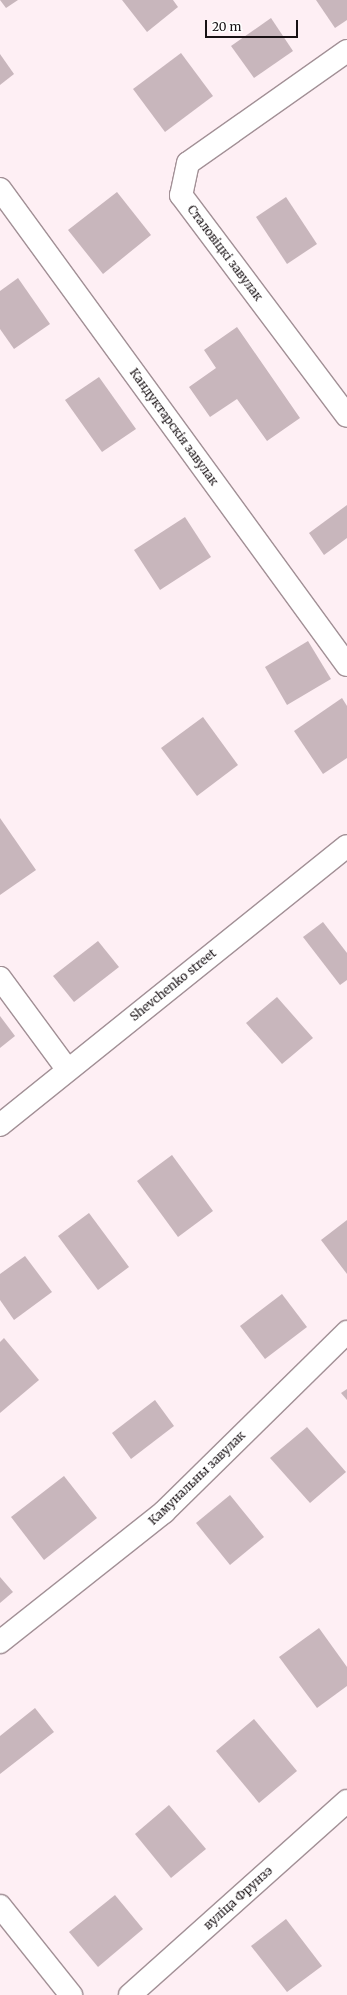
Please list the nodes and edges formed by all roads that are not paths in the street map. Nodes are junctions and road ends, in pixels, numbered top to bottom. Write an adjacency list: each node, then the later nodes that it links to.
1 (347, 51): 3 (street, Сталовіцкі завулак)
2 (0, 189): 4 (street, Кандуктарскія завулак)
3 (347, 416)
4 (347, 665)
5 (347, 846): 7 (street, Shevchenko street)
6 (0, 978): 7 (street)
7 (67, 1069): 8 (street, Shevchenko street)
8 (0, 1125)
9 (347, 1332): 10 (street, Камунальны завулак)
10 (0, 1642)
11 (347, 1801): 14 (street, вуліца Фрунзэ)
12 (0, 1906): 13 (street)
13 (71, 1995)
14 (130, 1995)

